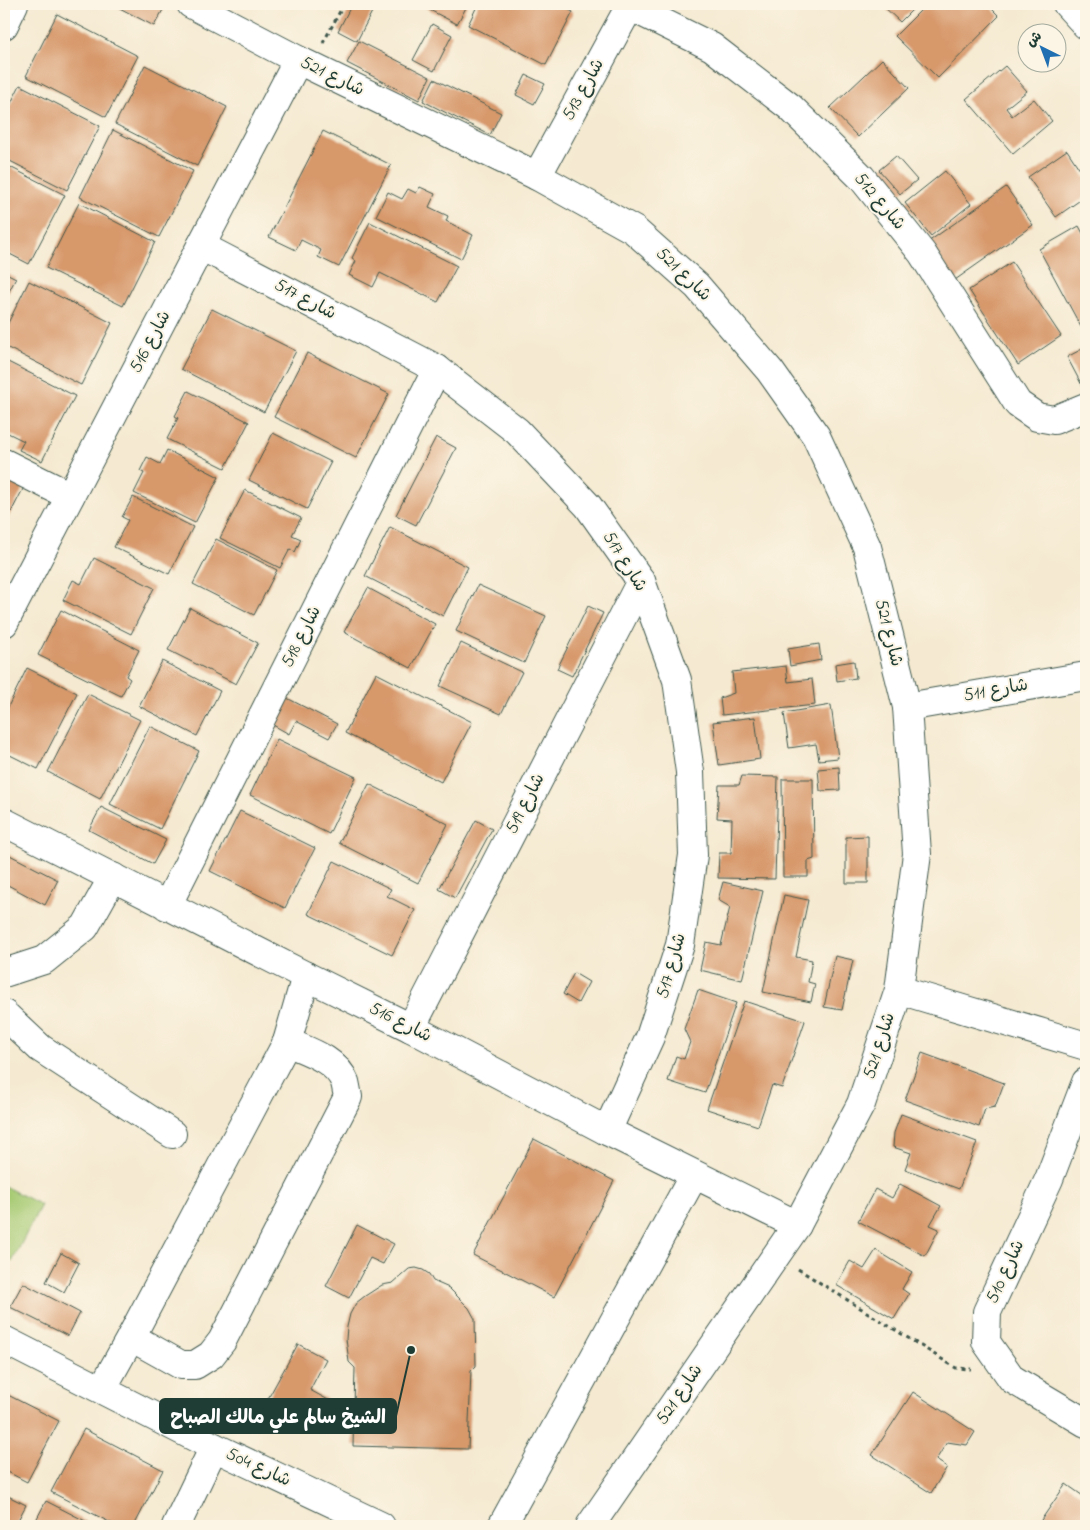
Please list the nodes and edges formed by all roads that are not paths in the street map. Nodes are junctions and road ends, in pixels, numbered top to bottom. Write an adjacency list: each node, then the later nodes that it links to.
1 (14, 4): 6 (street)
2 (191, 4): 7 (street, شارع 521)
3 (1067, 4): 5 (street)
4 (630, 5): 8 (street, شارع 513); 11 (street, شارع 512)
5 (1086, 24)
6 (4, 25)
7 (298, 60): 8 (street, شارع 521); 9 (street, شارع 516)
8 (537, 176): 17 (street, شارع 521)
9 (201, 246): 10 (street, شارع 517); 13 (street, شارع 516)
10 (438, 369): 14 (street, شارع 517); 20 (street, شارع 518)
11 (1086, 407)
12 (4, 463): 13 (street)
13 (70, 496): 15 (street, شارع 516)
14 (641, 581): 25 (street, شارع 519); 29 (street, شارع 517)
15 (4, 623)
16 (1086, 676): 17 (street, شارع 511)
17 (907, 707): 23 (street, شارع 521)
18 (4, 822): 19 (street, شارع 516)
19 (113, 877): 20 (street, شارع 516); 21 (street)
20 (167, 906): 22 (street, شارع 516)
21 (4, 973)
22 (306, 976): 25 (street, شارع 516); 26 (street)
23 (899, 990): 27 (street); 32 (street, شارع 521)
24 (4, 1014): 30 (street)
25 (411, 1028): 29 (street, شارع 516)
26 (287, 1042): 33 (street); 33 (street)
27 (1086, 1046)
28 (1086, 1082): 36 (street, شارع 510)
29 (607, 1131): 31 (street, شارع 516)
30 (172, 1134)
31 (694, 1175): 32 (street, شارع 516); 40 (street)
32 (797, 1225): 41 (street, شارع 521)
33 (131, 1337): 35 (street)
34 (4, 1340): 35 (street, شارع 504)
35 (102, 1389): 37 (street, شارع 504)
36 (1086, 1423)
37 (214, 1448): 38 (street); 39 (street, شارع 504)
38 (176, 1526)
39 (381, 1526)
40 (502, 1526)
41 (590, 1526)

